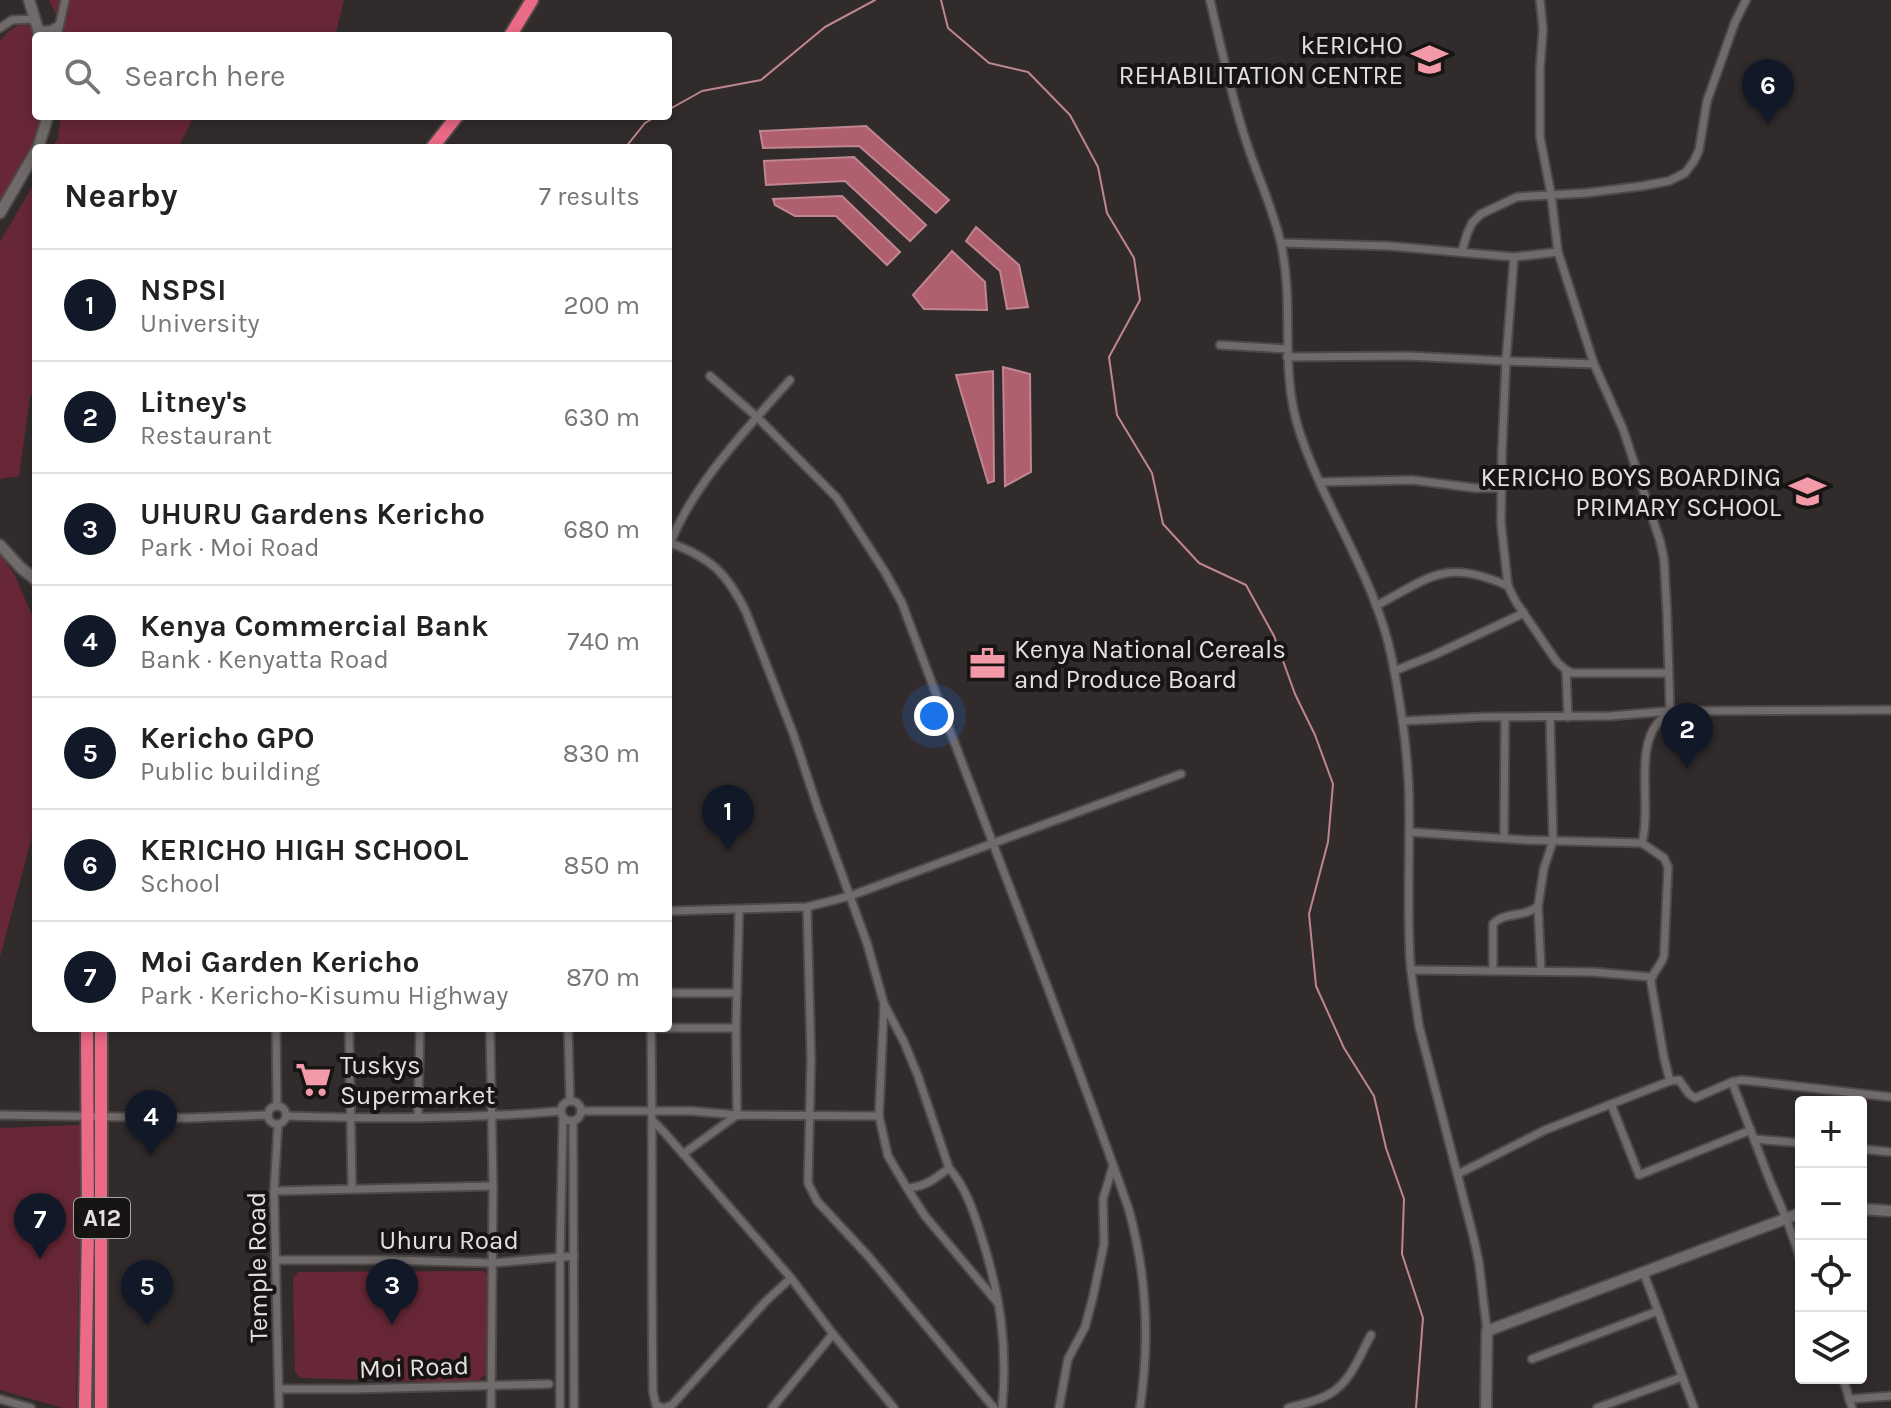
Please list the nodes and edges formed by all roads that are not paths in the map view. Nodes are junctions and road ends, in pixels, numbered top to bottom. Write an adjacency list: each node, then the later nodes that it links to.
1 (29, 0): 9 (street)
2 (65, 0): 7 (street)
3 (532, 0): 11 (highway)
4 (1210, 0): 19 (street)
5 (1540, 0): 17 (street)
6 (1746, 0): 17 (street)
7 (59, 25): 9 (street); 10 (street)
8 (0, 28): 9 (street)
9 (38, 28)
10 (58, 32)
11 (512, 32)
12 (47, 120): 14 (street)
13 (454, 120): 15 (highway)
14 (39, 144)
15 (435, 144)
16 (32, 159): 18 (street)
17 (1551, 194): 20 (street); 21 (street)
18 (0, 213)
19 (1281, 243): 20 (street); 24 (street)
20 (1462, 251): 22 (street)
21 (1558, 252): 22 (street); 26 (street)
22 (1514, 257): 25 (street)
23 (1220, 345): 24 (street)
24 (1287, 353): 25 (street); 30 (street)
25 (1506, 361): 26 (street); 31 (street)
26 (1594, 364): 41 (street)
27 (710, 376): 29 (street)
28 (790, 380): 29 (street)
29 (757, 417): 32 (street); 53 (street)
30 (1320, 482): 31 (street); 37 (street)
31 (1501, 488): 36 (street)
32 (672, 539)
33 (0, 545): 35 (street)
34 (672, 547): 54 (street)
35 (32, 577)
36 (1508, 586): 37 (street); 38 (street)
37 (1376, 606): 40 (street)
38 (1524, 613): 39 (street); 40 (street)
39 (1566, 670): 41 (street); 46 (street)
40 (1394, 671): 47 (street)
41 (1668, 673): 43 (street)
42 (1891, 710): 43 (street)
43 (1670, 711): 46 (street); 52 (street)
44 (1505, 717): 45 (street); 47 (street); 50 (street)
45 (1550, 717): 46 (street); 51 (street)
46 (1568, 717)
47 (1403, 721): 49 (street)
48 (1181, 774): 53 (street)
49 (1409, 832): 50 (street); 59 (street)
50 (1504, 838): 51 (street)
51 (1553, 841): 52 (street); 55 (street)
52 (1642, 843): 62 (street)
53 (993, 844): 54 (street); 105 (street)
54 (850, 896): 56 (street); 65 (street)
55 (1538, 906): 60 (street); 61 (street)
56 (807, 907): 57 (street); 88 (street)
57 (739, 910): 58 (street); 64 (street)
58 (672, 911)
59 (1411, 970): 60 (street); 107 (street)
60 (1493, 971): 61 (street)
61 (1541, 971): 62 (street)
62 (1651, 977): 76 (street)
63 (672, 993): 64 (street)
64 (737, 993): 67 (street)
65 (884, 1004): 92 (street); 106 (street)
66 (672, 1028): 67 (street)
67 (736, 1028): 87 (street)
68 (87, 1032): 89 (highway, A12)
69 (101, 1032): 93 (highway, A12)
70 (276, 1032): 81 (street)
71 (349, 1032): 95 (street)
72 (420, 1032): 91 (street)
73 (490, 1032): 94 (street)
74 (568, 1032): 79 (street)
75 (651, 1032): 83 (street)
76 (1670, 1081): 77 (street); 80 (street)
77 (1732, 1082): 78 (street); 99 (street)
78 (1891, 1097)
79 (570, 1101): 82 (street); 84 (street)
80 (1611, 1104): 99 (street); 107 (street)
81 (277, 1106): 86 (street); 90 (street)
82 (581, 1111): 83 (street); 96 (street)
83 (653, 1111): 87 (street); 97 (street)
84 (562, 1114): 94 (street); 96 (street); 118 (street)
85 (0, 1115): 89 (street)
86 (268, 1115): 93 (street); 98 (street)
87 (737, 1115): 88 (street); 104 (street)
88 (809, 1115): 92 (street); 151 (street)
89 (88, 1116): 93 (street); 143 (highway, A12)
90 (287, 1116): 95 (street); 98 (street)
91 (418, 1116): 94 (street); 95 (street)
92 (879, 1116): 109 (street)
93 (102, 1117): 144 (highway, A12)
94 (492, 1117): 108 (street)
95 (351, 1118): 110 (street)
96 (573, 1121): 117 (street)
97 (653, 1121): 104 (street); 149 (street)
98 (278, 1125): 111 (street, Temple Road)
99 (1751, 1130): 100 (street)
100 (1755, 1139): 101 (street); 115 (street)
101 (1795, 1142)
102 (1867, 1150): 103 (street)
103 (1891, 1152)
104 (683, 1154): 122 (street)
105 (1113, 1166): 153 (street); 154 (street)
106 (949, 1168): 109 (street); 123 (street)
107 (1458, 1174): 125 (street)
108 (493, 1186): 110 (street); 120 (street)
109 (907, 1188): 123 (street)
110 (352, 1189): 111 (street)
111 (274, 1191): 119 (street, Temple Road)
112 (1867, 1209): 113 (street)
113 (1891, 1211)
114 (1795, 1215): 115 (street)
115 (1786, 1218): 116 (street); 121 (street)
116 (1795, 1243)
117 (574, 1256): 118 (street, Uhuru Road); 131 (street)
118 (560, 1258): 120 (street, Uhuru Road); 130 (street)
119 (276, 1260): 120 (street, Uhuru Road); 135 (street, Temple Road)
120 (492, 1263): 134 (street)
121 (1643, 1271): 124 (street); 125 (street)
122 (791, 1278): 126 (street); 149 (street)
123 (998, 1303): 152 (street)
124 (1658, 1311): 128 (street); 129 (street)
125 (1487, 1331): 156 (street)
126 (833, 1334): 141 (street); 150 (street)
127 (1371, 1335): 155 (street)
128 (1532, 1359)
129 (1682, 1377): 157 (street); 158 (street)
130 (559, 1378): 131 (street); 132 (street); 136 (street)
131 (574, 1378): 137 (street)
132 (549, 1384): 134 (street, Moi Road); 136 (street)
133 (1845, 1384): 140 (street)
134 (490, 1385): 135 (street, Moi Road); 146 (street)
135 (279, 1389): 145 (street, Temple Road)
136 (559, 1391): 137 (street); 147 (street)
137 (574, 1392): 148 (street)
138 (1891, 1396): 140 (street)
139 (0, 1399): 142 (street)
140 (1851, 1404)
141 (890, 1406)
142 (31, 1408)
143 (85, 1408)
144 (101, 1408)
145 (279, 1408)
146 (491, 1408)
147 (560, 1408)
148 (574, 1408)
149 (663, 1408)
150 (772, 1408)
151 (994, 1408)
152 (1002, 1408)
153 (1059, 1408)
154 (1140, 1408)
155 (1288, 1408)
156 (1486, 1408)
157 (1597, 1408)
158 (1694, 1408)

